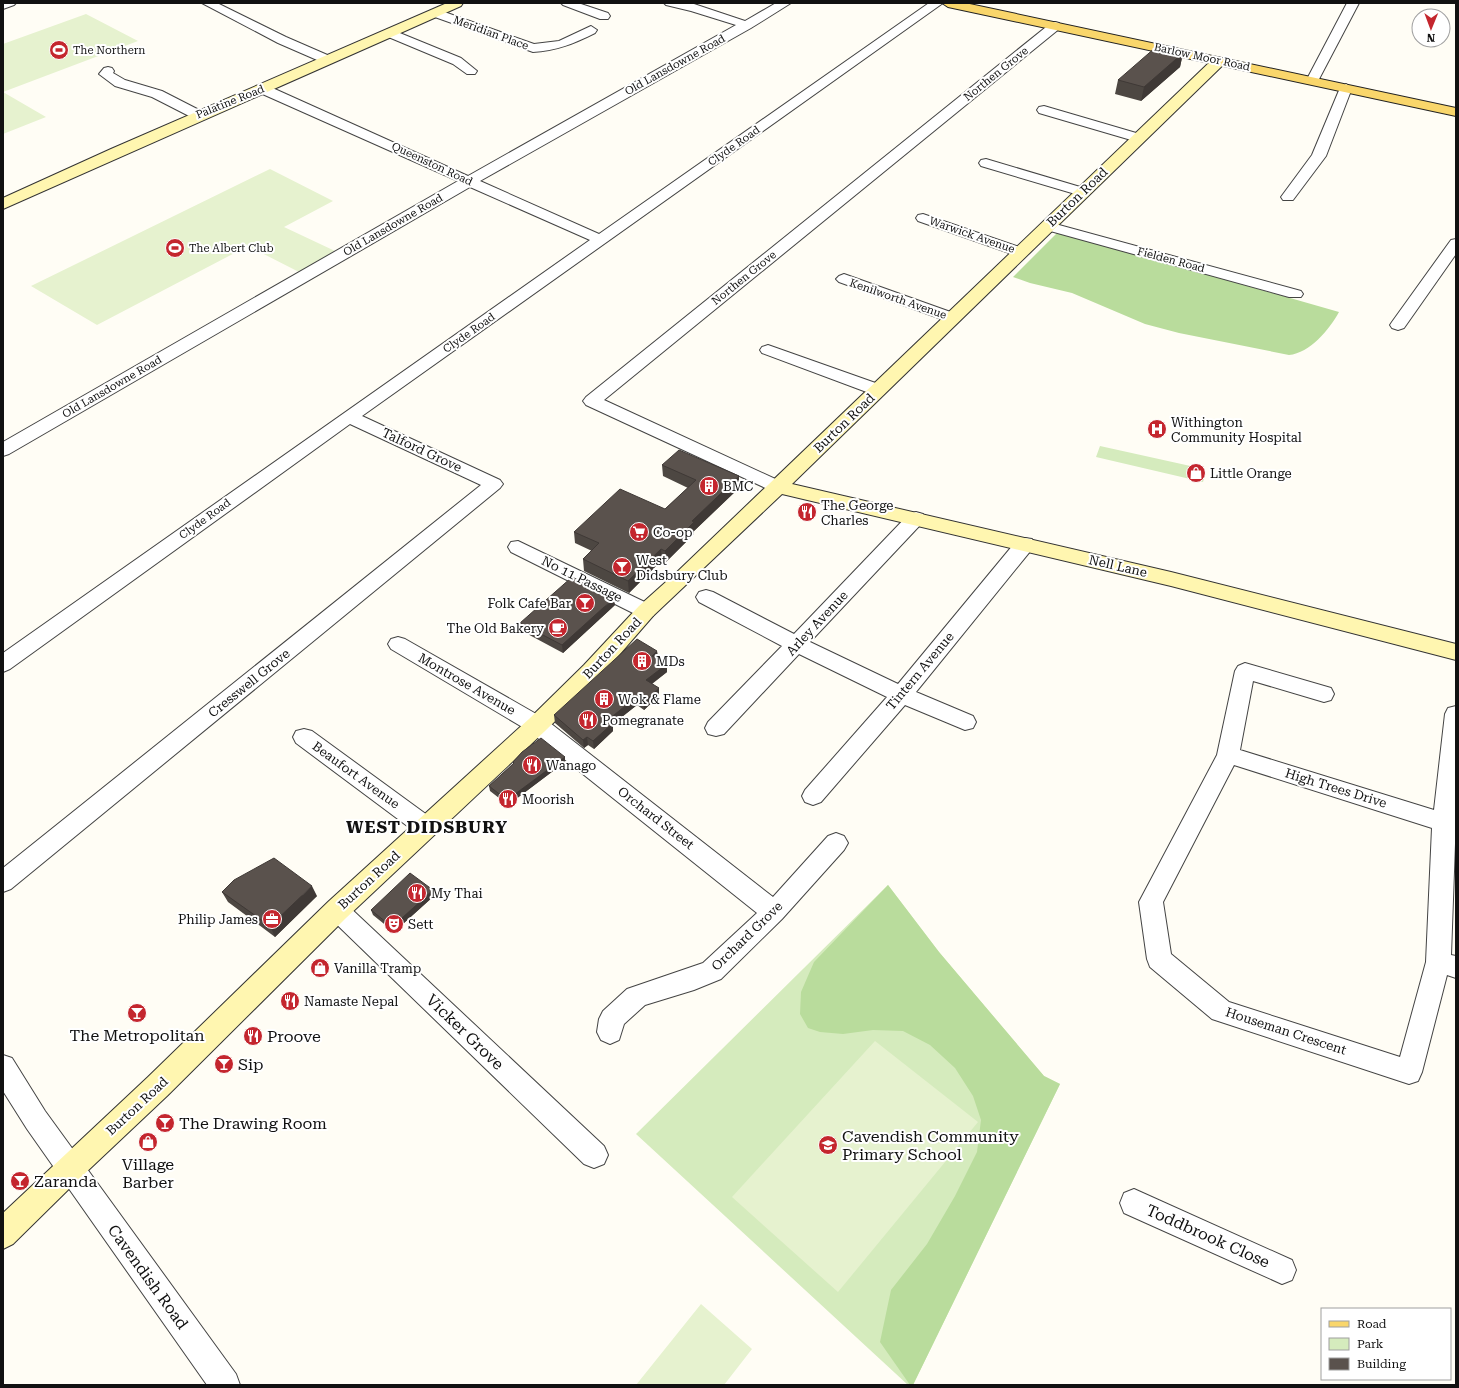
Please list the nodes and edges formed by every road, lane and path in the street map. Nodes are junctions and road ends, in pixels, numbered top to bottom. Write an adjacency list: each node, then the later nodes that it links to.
1 (10, 3): 10 (street)
2 (458, 3): 11 (street, Palatine Road)
3 (567, 3): 12 (street)
4 (670, 3): 13 (street)
5 (785, 3): 13 (street, Old Lansdowne Road)
6 (937, 3): 35 (street, Clyde Road)
7 (948, 3): 14 (main road, Barlow Moor Road)
8 (1353, 3): 21 (street)
9 (212, 4): 17 (street)
10 (3, 5)
11 (436, 13): 15 (street, Meridian Place); 16 (street, Palatine Road)
12 (604, 16)
13 (746, 25): 29 (street, Old Lansdowne Road)
14 (1056, 26): 18 (main road, Barlow Moor Road); 47 (street, Northen Grove)
15 (591, 30)
16 (390, 33): 17 (street, Palatine Road); 20 (street)
17 (328, 60): 23 (street, Palatine Road)
18 (1220, 61): 21 (main road, Barlow Moor Road); 27 (street, Burton Road)
19 (108, 71): 26 (street)
20 (471, 71)
21 (1312, 80): 22 (main road, Barlow Moor Road)
22 (1346, 88): 25 (main road, Barlow Moor Road); 31 (street)
23 (263, 89): 26 (street, Palatine Road); 29 (street, Queenston Road)
24 (1044, 110): 27 (street)
25 (1456, 112)
26 (198, 115): 32 (street, Palatine Road)
27 (1138, 138): 30 (street, Burton Road)
28 (986, 163): 30 (street)
29 (469, 181): 35 (street, Queenston Road); 45 (street, Old Lansdowne Road)
30 (1082, 192): 34 (street, Burton Road)
31 (1288, 197)
32 (3, 204)
33 (923, 218): 37 (street, Warwick Avenue)
34 (1048, 226): 37 (street, Burton Road); 39 (street, Fielden Road)
35 (601, 240): 44 (street, Clyde Road)
36 (1456, 242): 41 (street)
37 (1020, 252): 40 (street, Burton Road)
38 (844, 279): 40 (street, Kenilworth Avenue)
39 (1295, 294)
40 (952, 318): 43 (street, Burton Road)
41 (1398, 325)
42 (768, 350): 43 (street)
43 (878, 390): 47 (street, Burton Road)
44 (349, 417): 46 (street, Talford Grove); 56 (street, Clyde Road)
45 (3, 450)
46 (494, 484): 69 (street, Cresswell Grove)
47 (778, 487): 48 (street, Nell Lane); 52 (street, Burton Road)
48 (916, 518): 49 (street, Nell Lane); 54 (street, Arley Avenue)
49 (1025, 544): 55 (street, Nell Lane); 58 (street, Tintern Avenue)
50 (518, 547): 52 (street, No 11 Passage)
51 (706, 597): 54 (street)
52 (646, 611): 61 (street, Burton Road)
53 (398, 644): 61 (street, Montrose Avenue)
54 (797, 645): 58 (street); 62 (street, Arley Avenue)
55 (1456, 652)
56 (3, 664)
57 (1324, 694): 64 (street, Houseman Crescent)
58 (900, 696): 60 (street); 65 (street, Tintern Avenue)
59 (1456, 714): 66 (street, Houseman Crescent)
60 (965, 722)
61 (537, 725): 67 (street, Burton Road); 71 (street, Orchard Street)
62 (716, 728)
63 (304, 737): 67 (street, Beaufort Avenue)
64 (1228, 755): 66 (street, High Trees Drive); 72 (street, Houseman Crescent)
65 (813, 796)
66 (1444, 822): 72 (street, Houseman Crescent)
67 (426, 827): 70 (street, Burton Road)
68 (836, 843): 71 (street, Orchard Grove)
69 (3, 882)
70 (337, 910): 75 (street, Vicker Grove); 76 (street, Burton Road)
71 (774, 912): 73 (street, Orchard Grove)
72 (1447, 965)
73 (610, 1032)
74 (3, 1067): 76 (street, Cavendish Road)
75 (594, 1155)
76 (70, 1168): 78 (street, Burton Road); 80 (street, Cavendish Road)
77 (1134, 1203): 79 (street, Toddbrook Close)
78 (3, 1234)
79 (1282, 1270)
80 (225, 1385)

